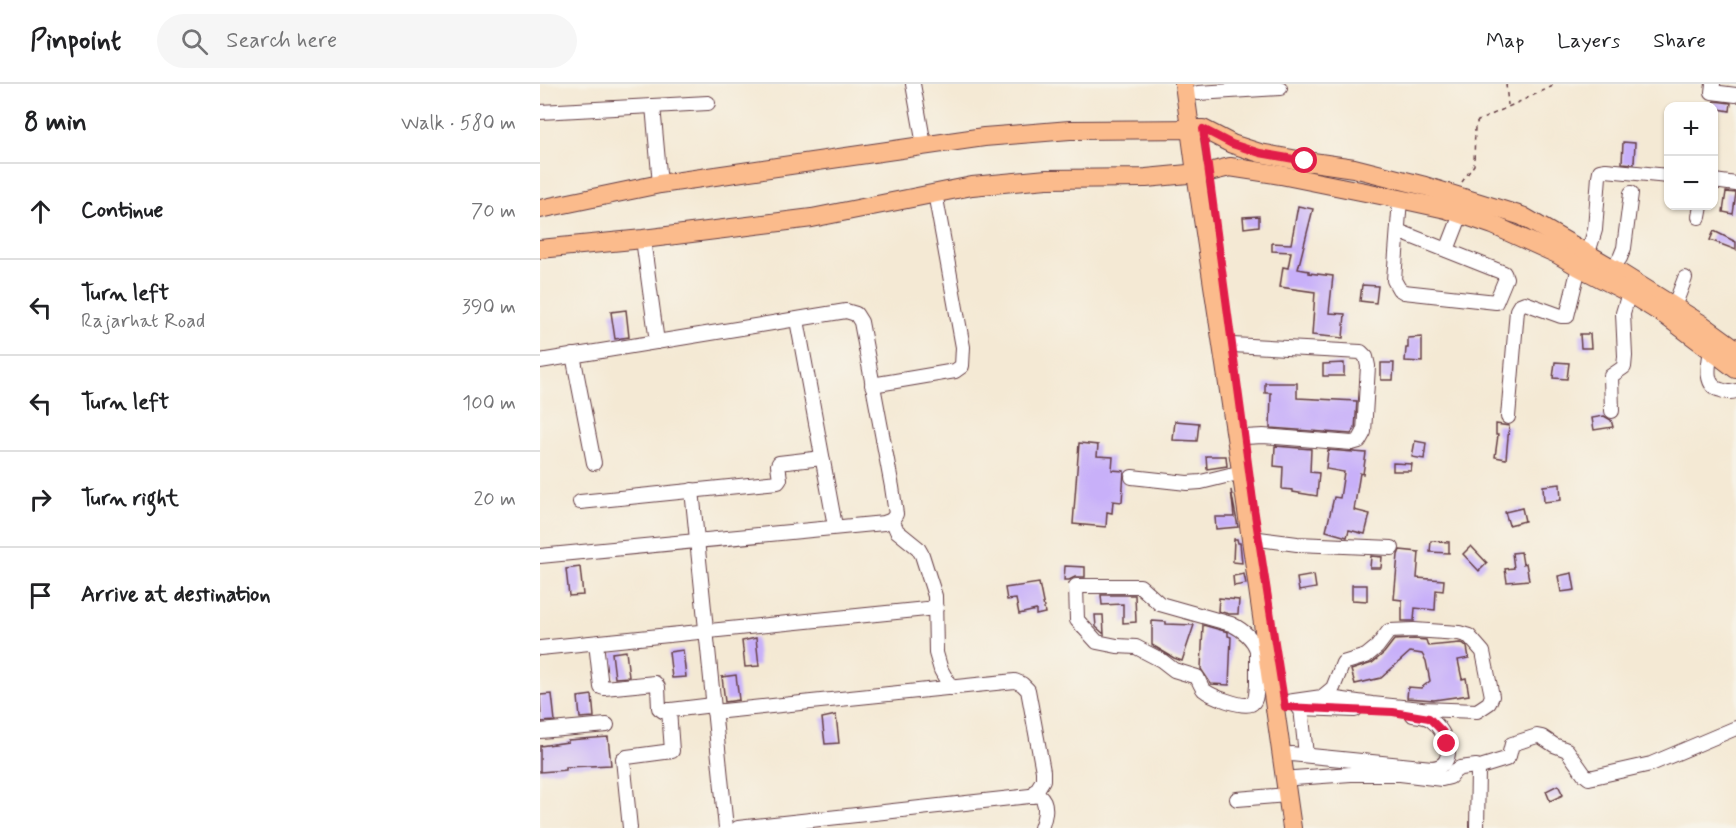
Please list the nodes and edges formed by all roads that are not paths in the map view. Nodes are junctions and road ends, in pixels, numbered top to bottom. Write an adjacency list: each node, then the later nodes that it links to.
1 (913, 84): 10 (street)
2 (1713, 84): 5 (street)
3 (1193, 87): 4 (street); 9 (main road)
4 (1280, 88)
5 (1736, 95)
6 (708, 103): 7 (street)
7 (653, 106): 8 (street); 14 (street)
8 (540, 112)
9 (1196, 129): 10 (main road); 11 (main road); 25 (main road)
10 (924, 145): 14 (main road)
11 (1202, 172): 16 (main road); 18 (main road); 32 (main road); 45 (main road)
12 (1664, 176): 25 (street)
13 (1718, 182): 15 (street)
14 (660, 184): 19 (main road)
15 (1736, 184)
16 (935, 193): 22 (main road); 38 (street)
17 (1631, 193): 26 (street)
18 (1400, 199): 20 (main road); 21 (street)
19 (540, 209)
20 (1461, 214): 24 (street); 25 (main road)
21 (1398, 231): 24 (street); 24 (street)
22 (643, 239): 23 (main road); 31 (street)
23 (540, 249)
24 (1447, 250)
25 (1584, 260): 26 (main road); 41 (street)
26 (1608, 274): 28 (main road); 29 (main road)
27 (1685, 278): 29 (street)
28 (1629, 293): 33 (main road); 40 (street)
29 (1674, 307): 34 (main road)
30 (797, 320): 31 (street); 38 (street); 43 (street)
31 (657, 342): 35 (street)
32 (1232, 345): 42 (main road); 42 (street)
33 (1711, 350): 37 (main road); 39 (street)
34 (1736, 350)
35 (573, 356): 36 (street); 44 (street)
36 (540, 361)
37 (1736, 369)
38 (872, 385): 49 (street)
39 (1736, 391)
40 (1612, 411)
41 (1508, 417)
42 (1245, 437): 51 (main road)
43 (822, 458): 47 (street); 50 (street)
44 (594, 463)
45 (1242, 472): 46 (street); 59 (main road)
46 (1132, 477)
47 (692, 490): 48 (street); 52 (street)
48 (580, 502)
49 (892, 520): 50 (street); 55 (street)
50 (835, 526): 52 (street)
51 (1259, 539): 53 (street); 63 (main road)
52 (696, 541): 54 (street); 56 (street)
53 (1392, 548)
54 (540, 556)
55 (936, 608): 56 (street); 61 (street)
56 (706, 632): 57 (street); 64 (street)
57 (596, 643): 58 (street); 65 (street)
58 (540, 648)
59 (1262, 650): 60 (main road); 60 (street)
60 (1264, 682): 63 (main road)
61 (951, 688): 64 (street); 73 (street)
62 (1322, 697): 62 (street); 63 (street)
63 (1286, 705): 69 (main road); 69 (street); 72 (main road)
64 (714, 709): 65 (street); 76 (street)
65 (669, 710): 75 (street)
66 (607, 725): 68 (street)
67 (1736, 728): 70 (street)
68 (540, 731)
69 (1298, 754): 71 (main road)
70 (1477, 768): 71 (street); 81 (street)
71 (1294, 778): 80 (main road)
72 (1287, 795): 74 (street); 79 (main road)
73 (1033, 796): 77 (street); 78 (street)
74 (1237, 799)
75 (630, 828)
76 (726, 828)
77 (738, 828)
78 (1041, 828)
79 (1292, 828)
80 (1301, 828)
81 (1477, 828)

